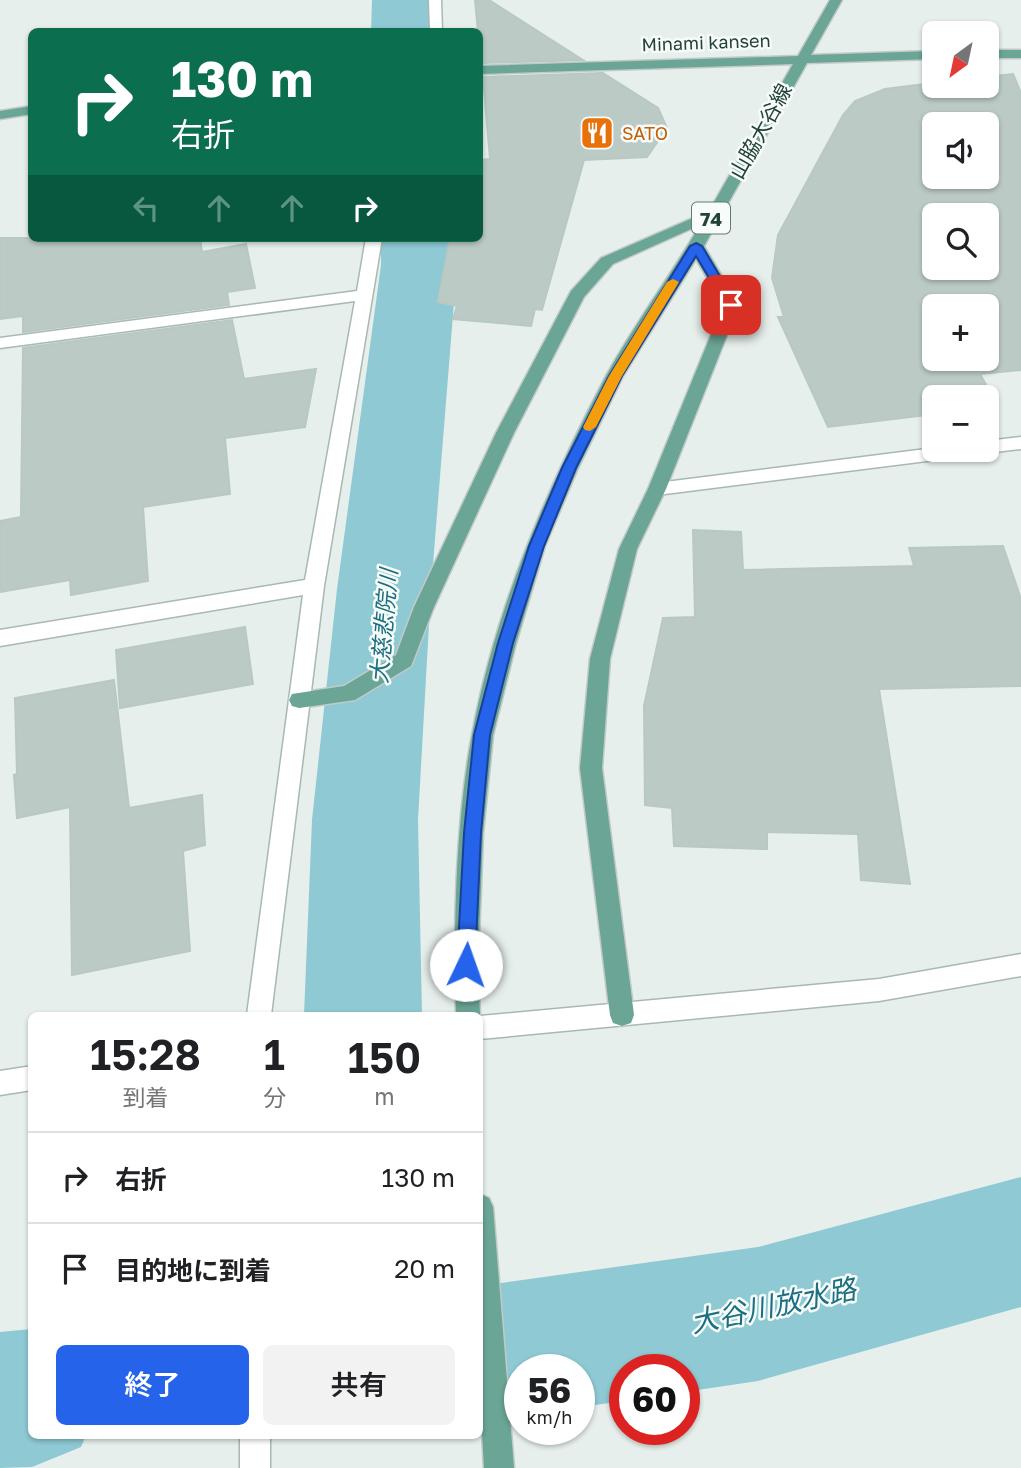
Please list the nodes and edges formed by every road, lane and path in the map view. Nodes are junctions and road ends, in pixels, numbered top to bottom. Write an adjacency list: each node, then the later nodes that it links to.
1 (435, 0): 3 (street)
2 (836, 0): 7 (main road, 山脇大谷線 / 74)
3 (436, 28)
4 (999, 54): 5 (main road)
5 (1021, 54)
6 (922, 55): 7 (main road, Minami kansen)
7 (801, 57): 8 (main road, Minami kansen); 11 (main road, 山脇大谷線 / 74)
8 (483, 70)
9 (28, 111): 10 (main road)
10 (0, 115)
11 (713, 214): 13 (main road, 山脇大谷線 / 74); 22 (main road)
12 (373, 242): 14 (street)
13 (696, 246): 19 (main road); 25 (main road, 山脇大谷線 / 74)
14 (364, 295): 15 (street); 20 (street)
15 (0, 343)
16 (1021, 443): 17 (street)
17 (999, 446)
18 (922, 456): 19 (street)
19 (657, 489): 26 (main road)
20 (314, 586): 21 (street); 22 (street)
21 (0, 638)
22 (299, 700): 24 (street)
23 (1021, 965): 26 (street)
24 (259, 1012)
25 (468, 1012)
26 (622, 1015): 27 (street)
27 (483, 1028)
28 (28, 1079): 29 (street)
29 (0, 1083)
30 (483, 1248): 33 (main road)
31 (255, 1439): 32 (street)
32 (255, 1468)
33 (499, 1468)

